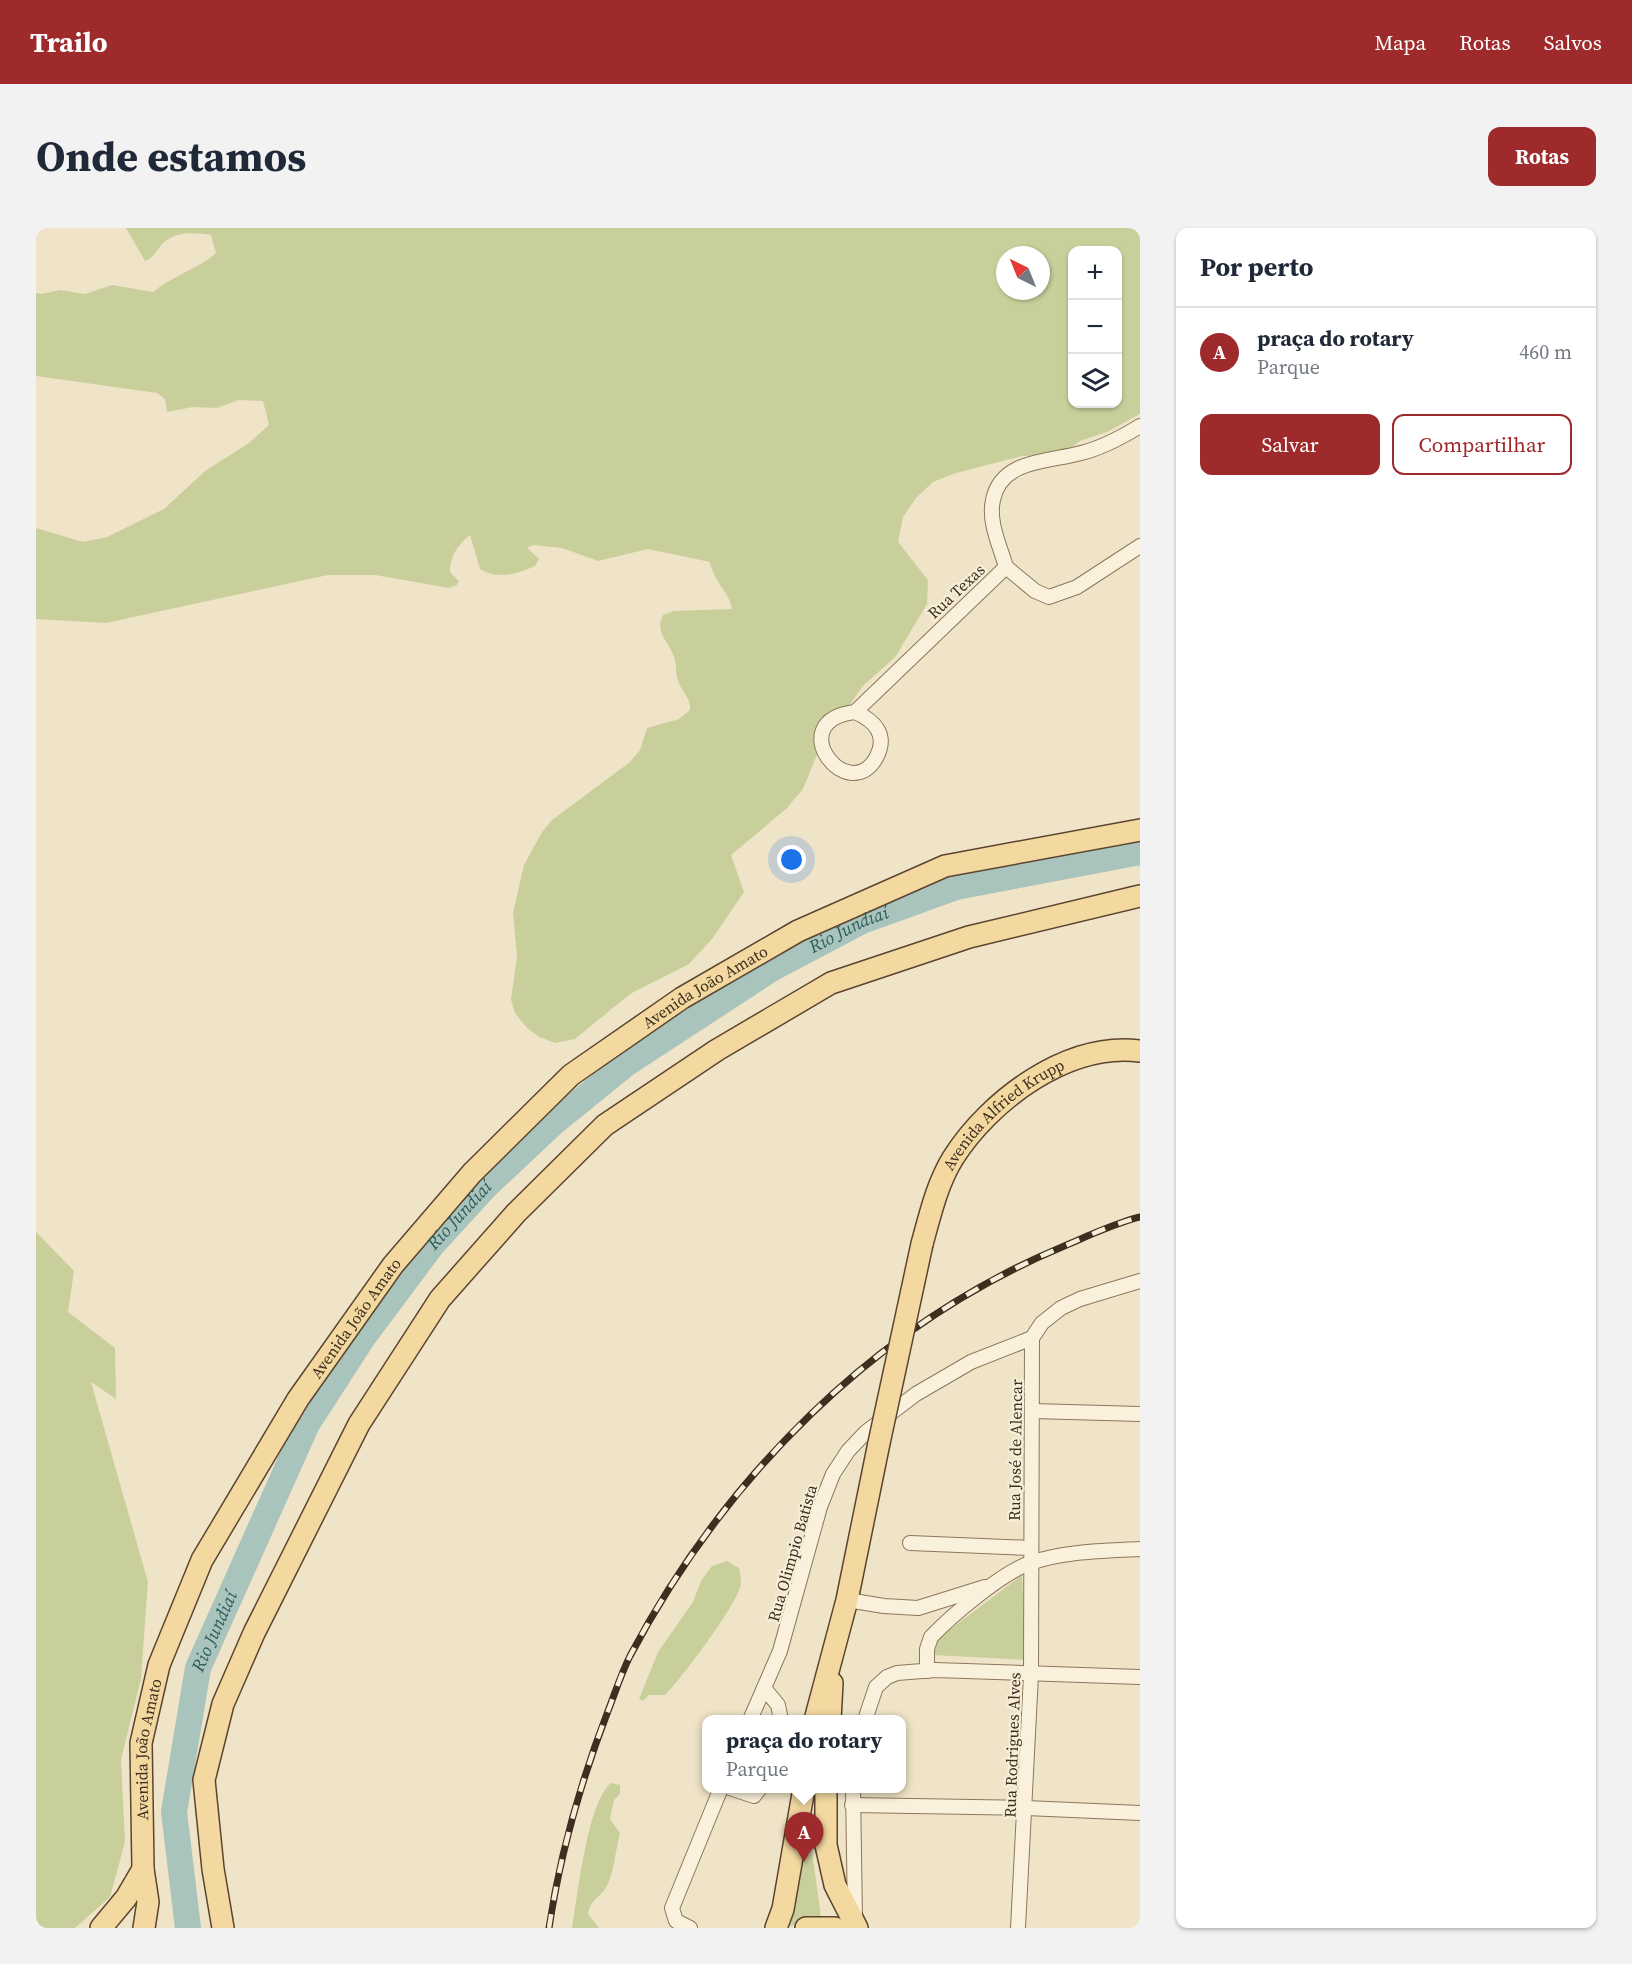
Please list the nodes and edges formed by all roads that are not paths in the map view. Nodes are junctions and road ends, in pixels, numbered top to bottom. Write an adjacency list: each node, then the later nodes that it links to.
1 (1140, 426): 3 (street)
2 (1140, 546): 3 (street, Rua Texas)
3 (1006, 567): 4 (street, Rua Texas)
4 (855, 712): 4 (street, Rua Texas)
5 (1140, 830): 36 (main road, Avenida João Amato)
6 (1140, 896): 40 (main road)
7 (1140, 1051): 16 (main road, Avenida Alfried Krupp, bridge)
8 (1140, 1281): 9 (street, Rua Olimpio Batista)
9 (1032, 1338): 10 (street, Rua José de Alencar); 21 (street, Rua Olimpio Batista)
10 (1033, 1411): 11 (street); 14 (street, Rua José de Alencar)
11 (1140, 1414)
12 (910, 1543): 14 (street)
13 (1140, 1549): 14 (street)
14 (1032, 1555): 15 (street); 19 (street, Rua Rodrigues Alves)
15 (997, 1583): 16 (street); 18 (street)
16 (847, 1600): 17 (main road, Avenida Alfried Krupp)
17 (832, 1662): 24 (main road); 25 (main road)
18 (927, 1671): 19 (street); 26 (street)
19 (1031, 1674): 20 (street); 34 (street, Rua Rodrigues Alves)
20 (1140, 1677)
21 (764, 1688): 22 (street, Rua Olimpio Batista); 23 (street)
22 (752, 1715)
23 (780, 1715)
24 (816, 1715)
25 (830, 1715)
26 (866, 1715)
27 (719, 1793): 41 (street)
28 (742, 1793): 29 (street)
29 (756, 1793)
30 (803, 1793): 42 (main road)
31 (826, 1793): 37 (main road)
32 (853, 1793): 33 (street)
33 (852, 1805): 34 (street); 37 (street)
34 (1026, 1808): 35 (street); 45 (street, Rua Rodrigues Alves)
35 (1140, 1813)
36 (143, 1869): 38 (main road); 39 (main road, Avenida João Amato)
37 (856, 1924)
38 (101, 1928)
39 (144, 1928)
40 (223, 1928)
41 (690, 1928)
42 (776, 1928)
43 (806, 1928): 44 (main road)
44 (835, 1928)
45 (1018, 1928)

